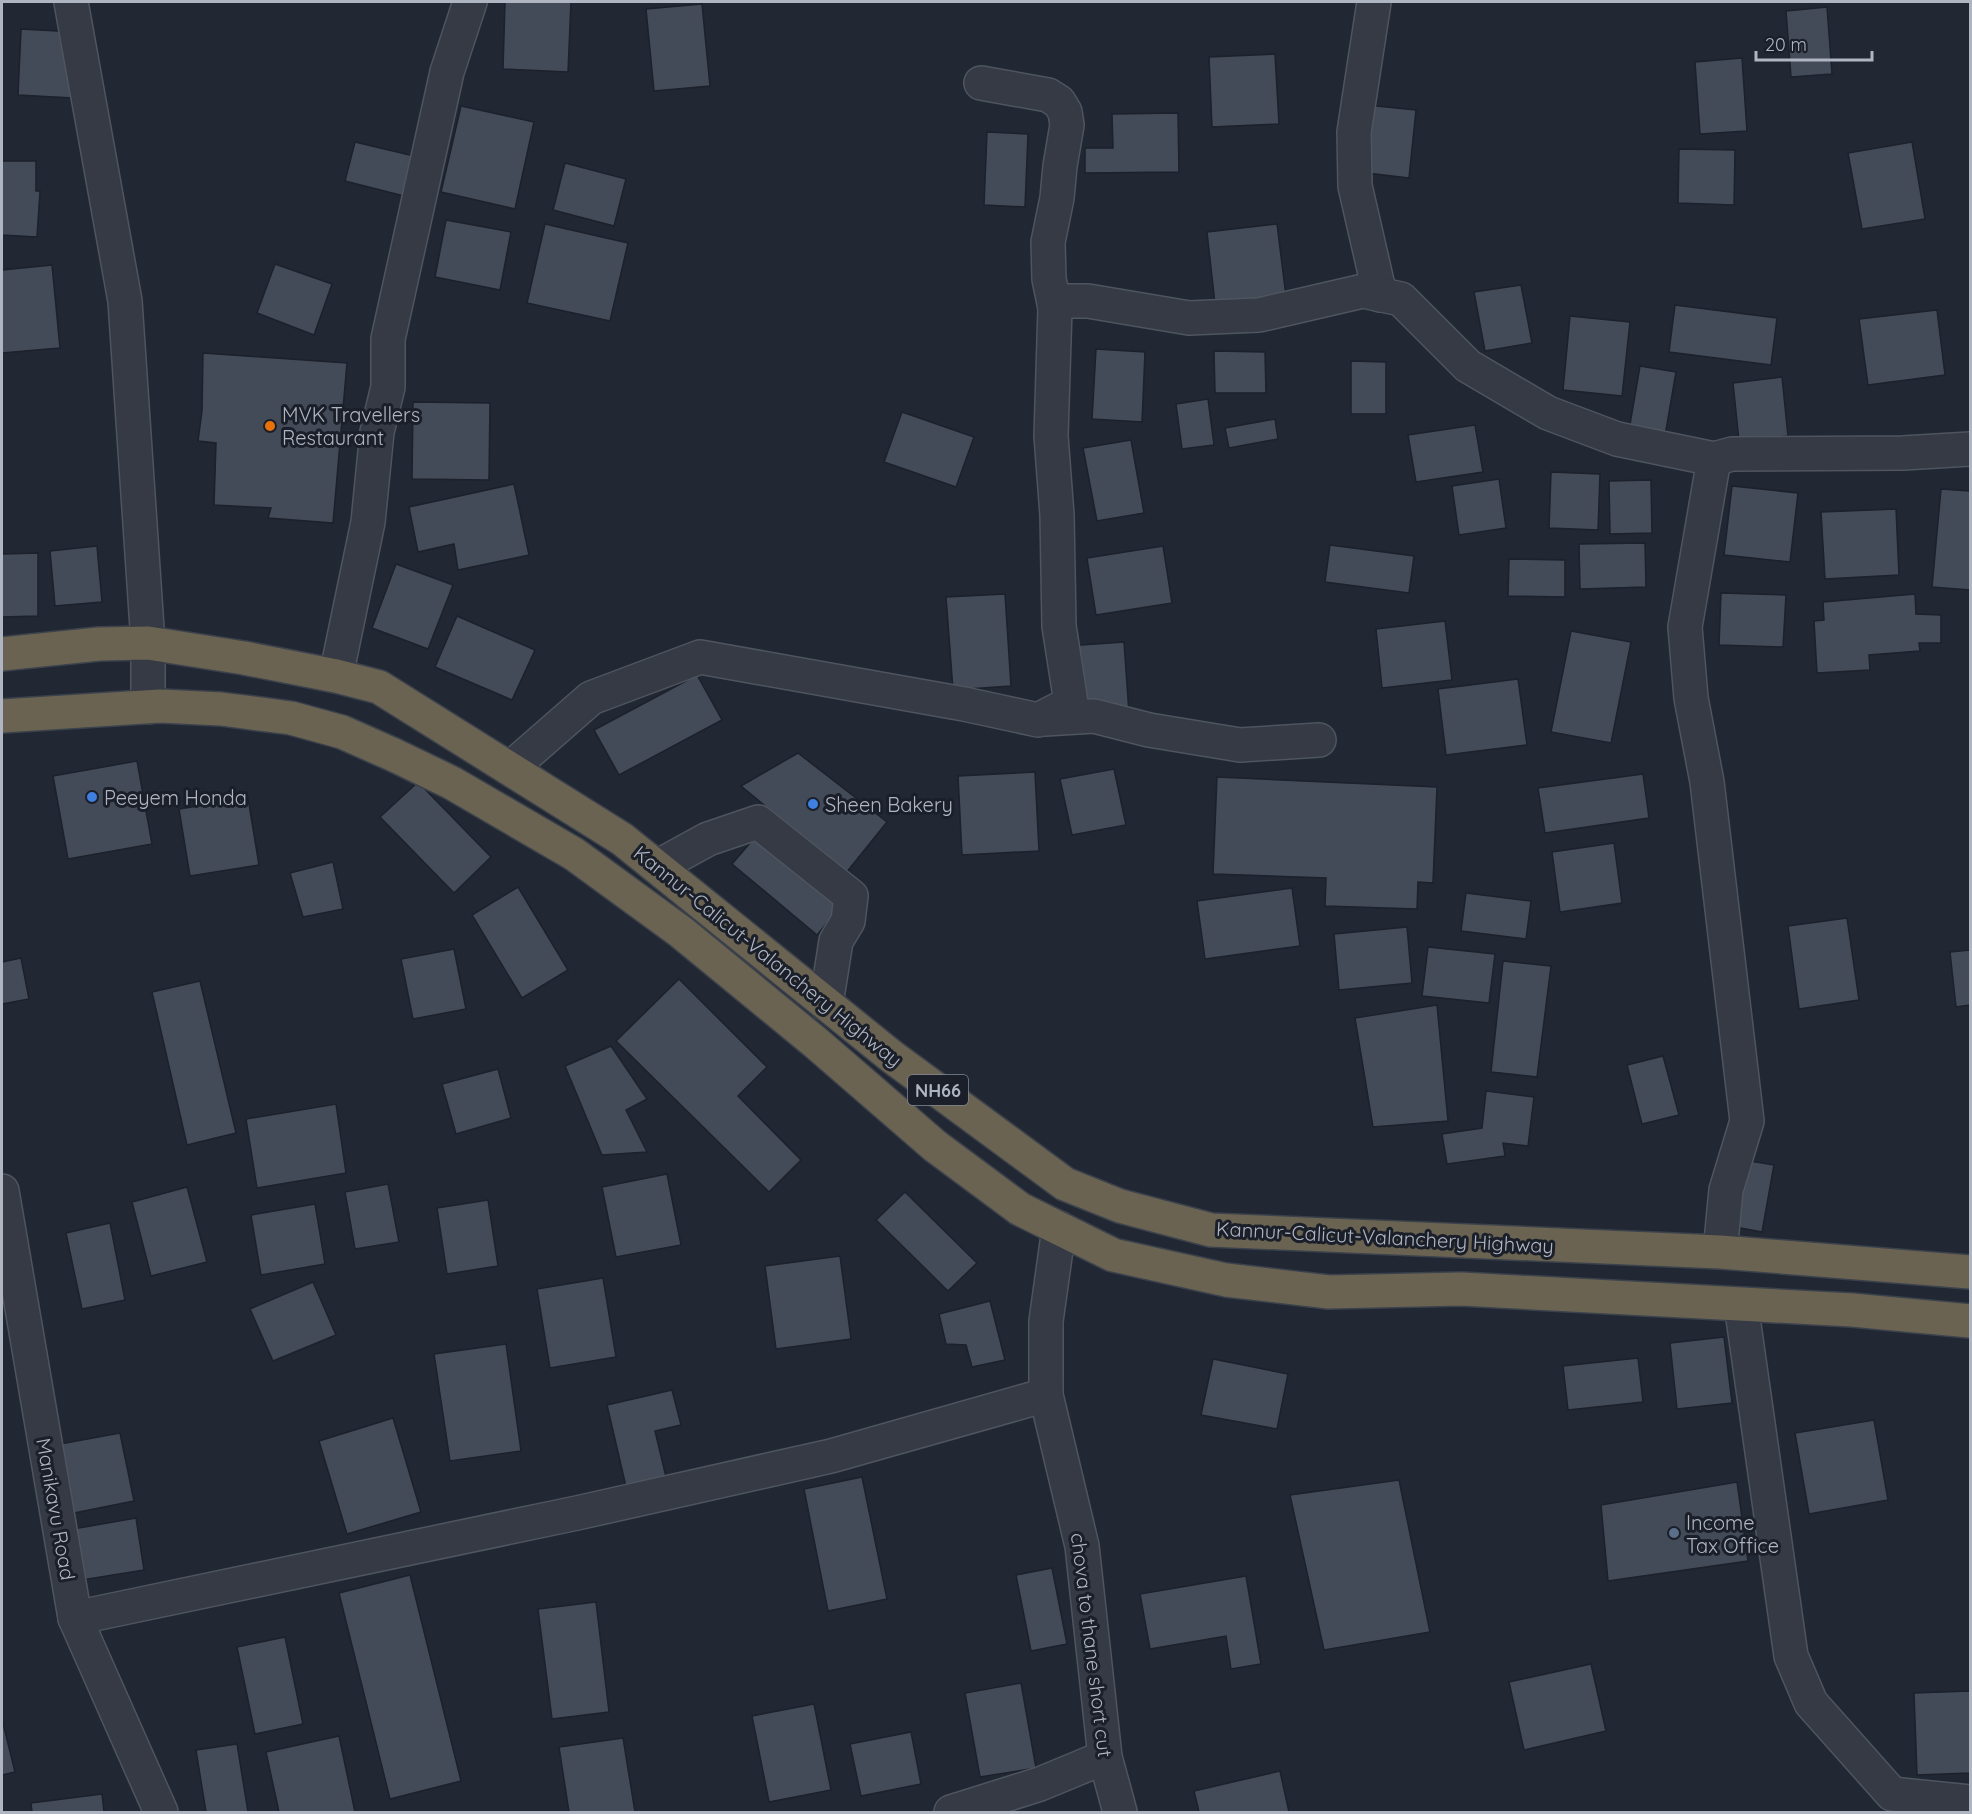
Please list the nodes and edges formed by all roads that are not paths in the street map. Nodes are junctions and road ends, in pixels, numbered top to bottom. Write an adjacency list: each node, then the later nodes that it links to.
1 (71, 2): 9 (street)
2 (470, 2): 11 (street)
3 (1374, 2): 5 (street)
4 (981, 83): 6 (street)
5 (1380, 295): 6 (street); 8 (street)
6 (1055, 308): 14 (street)
7 (1971, 449): 8 (street)
8 (1714, 459): 21 (street)
9 (148, 643): 10 (highway, Kannur-Calicut-Valanchery Highway / NH66); 11 (highway, Kannur-Calicut-Valanchery Highway / NH66); 12 (street)
10 (2, 654)
11 (336, 676): 17 (highway, Kannur-Calicut-Valanchery Highway / NH66)
12 (148, 707): 13 (highway, Kannur-Calicut-Valanchery Highway / NH66); 20 (highway, Kannur-Calicut-Valanchery Highway / NH66)
13 (2, 716)
14 (1038, 720): 15 (street); 16 (street)
15 (1319, 740)
16 (520, 760)
17 (657, 867): 18 (highway, Kannur-Calicut-Valanchery Highway / NH66); 18 (street)
18 (826, 1004): 21 (highway, Kannur-Calicut-Valanchery Highway / NH66)
19 (2, 1191): 28 (street, Manikavu Road)
20 (1059, 1228): 24 (highway, Kannur-Calicut-Valanchery Highway / NH66); 27 (street, chova to thane short cut)
21 (1720, 1252): 22 (highway, Kannur-Calicut-Valanchery Highway / NH66)
22 (1814, 1258): 23 (highway, Kannur-Calicut-Valanchery Highway / NH66); 25 (highway)
23 (1971, 1272)
24 (1741, 1304): 25 (highway, Kannur-Calicut-Valanchery Highway / NH66); 30 (street)
25 (1809, 1308): 26 (highway, Kannur-Calicut-Valanchery Highway / NH66)
26 (1971, 1321)
27 (1046, 1395): 28 (street); 29 (street, chova to thane short cut)
28 (75, 1618): 31 (street, Manikavu Road)
29 (1105, 1757): 32 (street); 33 (street, chova to thane short cut)
30 (1971, 1802)
31 (160, 1812)
32 (951, 1812)
33 (1120, 1812)

